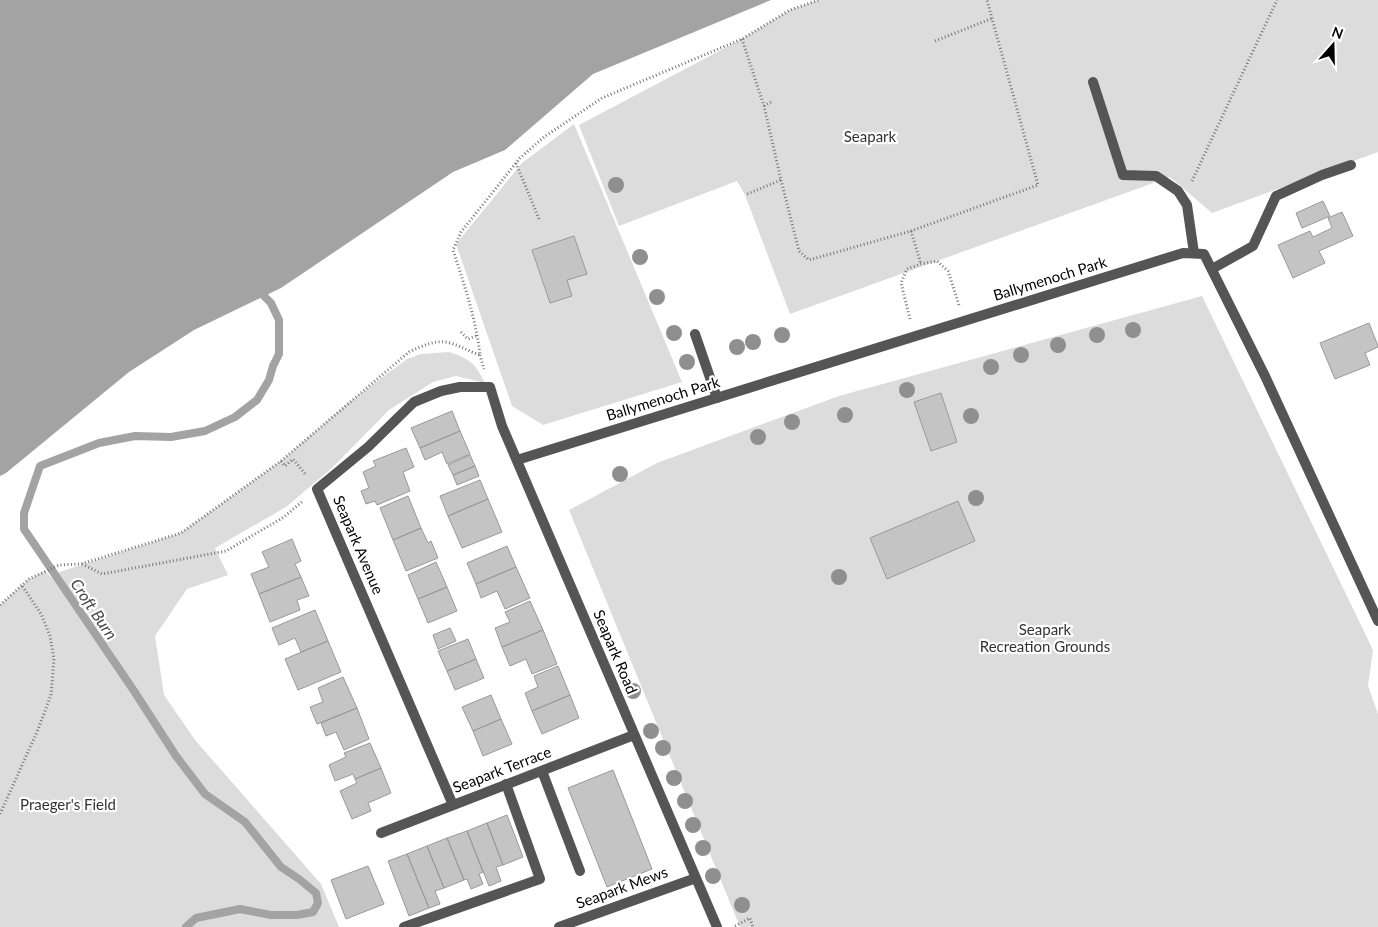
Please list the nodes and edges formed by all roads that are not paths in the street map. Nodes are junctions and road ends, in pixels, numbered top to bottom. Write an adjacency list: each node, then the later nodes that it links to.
1 (1093, 82): 3 (street)
2 (1351, 165): 4 (street)
3 (1194, 253): 4 (street); 7 (street, Ballymenoch Park)
4 (1212, 269): 9 (street)
5 (695, 334): 7 (street)
6 (490, 387): 8 (street, Seapark Road); 13 (street, Seapark Avenue)
7 (717, 398): 8 (street, Ballymenoch Park)
8 (516, 460): 10 (street, Seapark Road)
9 (1378, 621)
10 (634, 735): 11 (street, Seapark Terrace); 16 (street, Seapark Road)
11 (542, 770): 12 (street, Seapark Terrace); 15 (street)
12 (506, 784): 13 (street, Seapark Terrace); 17 (street)
13 (453, 805): 14 (street, Seapark Terrace)
14 (381, 833)
15 (580, 871)
16 (696, 878): 18 (street, Seapark Mews); 19 (street, Seapark Road)
17 (404, 927)
18 (559, 927)
19 (717, 927)

